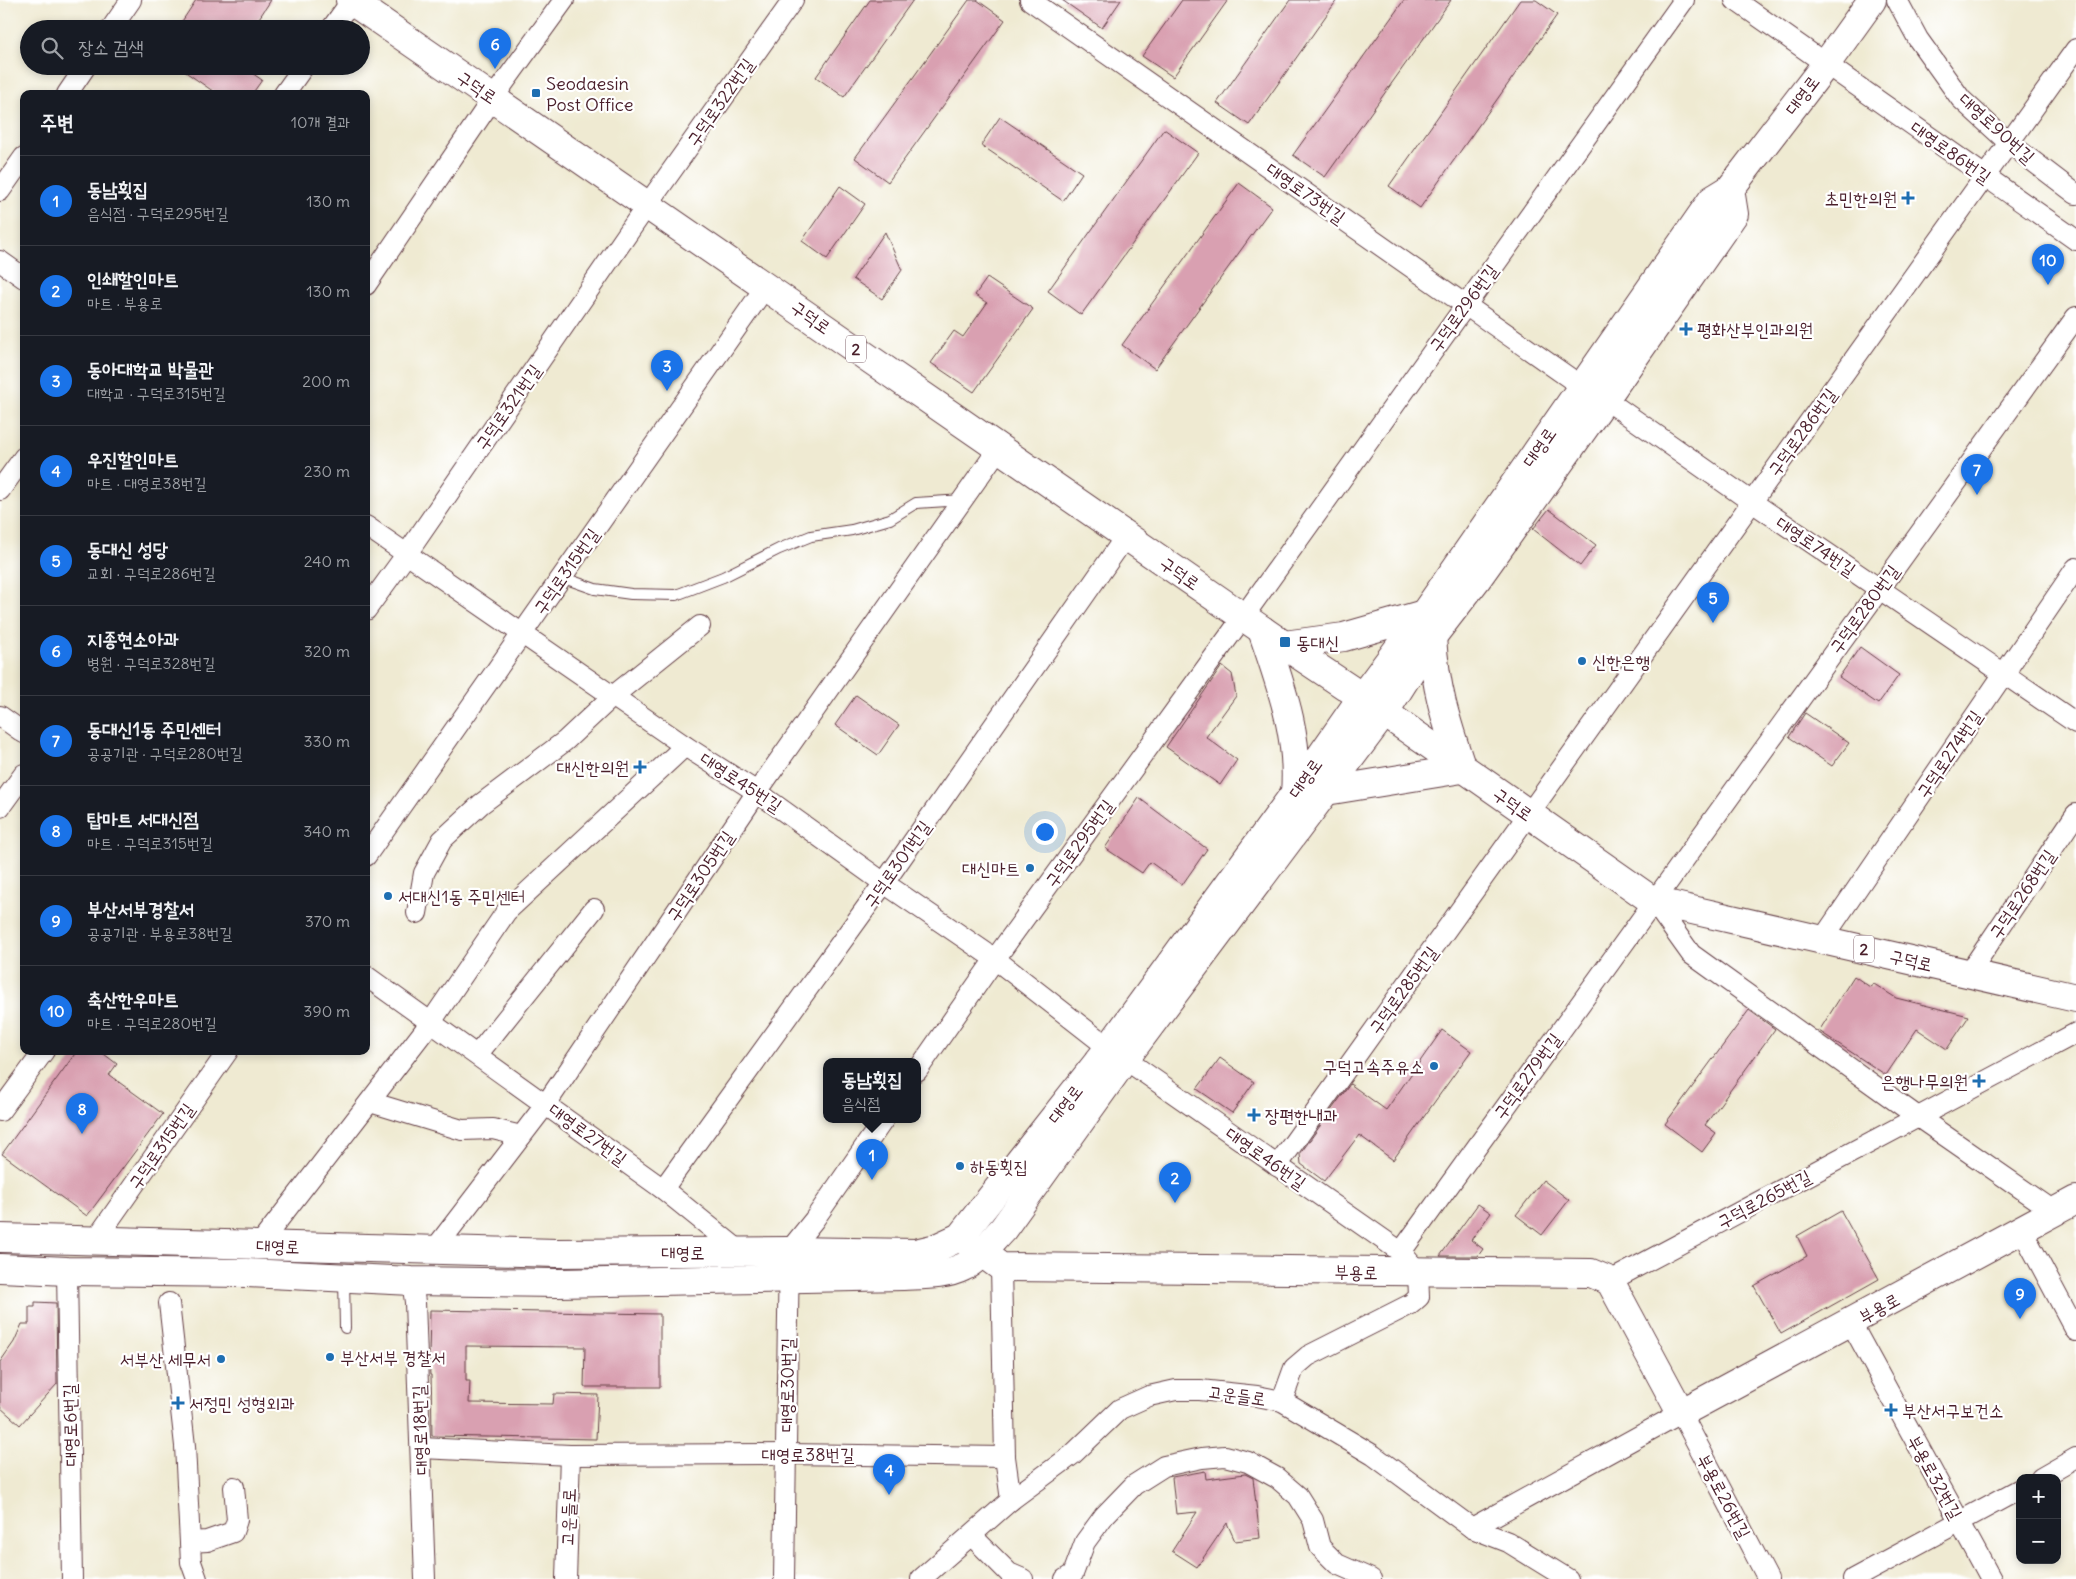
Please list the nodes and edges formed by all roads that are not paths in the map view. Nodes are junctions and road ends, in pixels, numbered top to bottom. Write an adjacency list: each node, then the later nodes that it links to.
1 (131, 0): 10 (street)
2 (351, 0): 11 (street); 18 (main road, 구덕로 / 2)
3 (564, 0): 18 (street)
4 (793, 0): 25 (street, 구덕로322번길)
5 (1030, 0): 31 (street, 대영로73번길)
6 (1684, 0): 31 (street, 구덕로296번길)
7 (1734, 0): 13 (street, 대영로86번길)
8 (1872, 0): 13 (main road, 대영로)
9 (1897, 0): 19 (street, 대영로90번길)
10 (117, 20)
11 (337, 20)
12 (2076, 49): 19 (street, 구덕로286번길)
13 (1826, 64): 21 (street, 대영로86번길); 22 (main road, 대영로)
14 (80, 75): 16 (street)
15 (298, 75): 17 (street)
16 (70, 90)
17 (287, 90)
18 (493, 98): 25 (main road, 구덕로 / 2); 29 (street)
19 (2009, 143): 21 (street, 구덕로286번길); 24 (street, 대영로90번길)
20 (20, 163): 23 (street)
21 (1985, 176): 26 (street, 대영로86번길); 39 (street, 구덕로286번길)
22 (1730, 189): 33 (main road, 대영로); 34 (main road, 대영로)
23 (0, 191)
24 (2076, 194)
25 (648, 204): 30 (main road, 구덕로 / 2); 42 (street, 구덕로321번길)
26 (2076, 240)
27 (0, 261): 28 (street)
28 (20, 275)
29 (370, 279)
30 (766, 286): 35 (main road, 구덕로 / 2); 44 (street, 구덕로315번길)
31 (1466, 305): 33 (street, 대영로73번길); 49 (street, 구덕로296번길)
32 (2076, 317): 45 (street, 구덕로280번길)
33 (1582, 386): 34 (street, 대영로74번길); 47 (main road, 대영로)
34 (1605, 399): 39 (street, 대영로74번길); 47 (main road, 대영로)
35 (999, 448): 38 (street, 구덕로305번길); 41 (main road, 구덕로 / 2)
36 (20, 462): 37 (street)
37 (0, 490)
38 (963, 500): 44 (lane); 62 (street, 구덕로305번길)
39 (1752, 502): 45 (street, 대영로74번길); 65 (street, 구덕로286번길)
40 (370, 529): 42 (street, 대영로45번길)
41 (1126, 536): 49 (main road, 구덕로 / 2); 68 (street, 구덕로301번길)
42 (406, 555): 46 (street, 구덕로321번길); 50 (street, 대영로45번길)
43 (2076, 568): 51 (street, 구덕로274번길)
44 (561, 577): 50 (street, 구덕로315번길)
45 (1879, 589): 51 (street, 대영로74번길); 69 (street, 구덕로280번길)
46 (370, 604)
47 (1428, 625): 49 (main road); 53 (main road, 대영로); 54 (main road, 대영로); 59 (main road)
48 (700, 626): 52 (street)
49 (1263, 631): 53 (main road, 구덕로 / 2); 63 (main road); 73 (street, 구덕로295번길)
50 (522, 634): 52 (street, 대영로45번길); 67 (street, 구덕로315번길)
51 (2004, 674): 56 (street, 대영로74번길); 72 (street, 구덕로274번길)
52 (613, 696): 58 (street, 대영로45번길); 71 (street)
53 (1362, 697): 54 (main road, 구덕로 / 2); 63 (main road, 대영로)
54 (1384, 713): 59 (main road, 구덕로 / 2); 61 (main road, 대영로)
55 (0, 716): 57 (street)
56 (2076, 723)
57 (20, 730)
58 (685, 746): 62 (street, 대영로45번길); 77 (street)
59 (1462, 769): 61 (main road); 65 (main road, 구덕로 / 2)
60 (20, 780): 64 (street)
61 (1326, 791): 79 (main road, 대영로)
62 (757, 792): 68 (street, 대영로45번길); 85 (street, 구덕로305번길)
63 (1296, 792): 79 (main road, 대영로)
64 (0, 807)
65 (1528, 814): 69 (main road, 구덕로 / 2); 90 (street, 구덕로285번길)
66 (2076, 814): 74 (street, 구덕로268번길)
67 (370, 850)
68 (884, 883): 73 (street, 대영로45번길); 91 (street, 구덕로301번길)
69 (1653, 901): 72 (main road, 구덕로 / 2); 87 (street); 103 (street, 구덕로279번길)
70 (594, 909): 82 (street)
71 (417, 913)
72 (1822, 940): 74 (main road, 구덕로 / 2)
73 (995, 959): 79 (street, 대영로45번길); 83 (street, 구덕로295번길)
74 (1969, 973): 76 (main road, 구덕로 / 2)
75 (370, 979): 77 (street, 대영로27번길)
76 (2076, 998)
77 (431, 1022): 82 (street, 대영로27번길); 84 (street)
78 (2076, 1033): 87 (street, 구덕로265번길)
79 (1117, 1053): 90 (street, 대영로46번길); 102 (main road, 대영로)
80 (41, 1055): 86 (street)
81 (225, 1055): 97 (street, 구덕로315번길)
82 (477, 1055): 85 (street, 대영로27번길)
83 (921, 1065)
84 (370, 1102): 89 (street); 98 (street)
85 (546, 1104): 89 (street, 구덕로305번길); 91 (street, 대영로27번길)
86 (0, 1111)
87 (1918, 1117): 92 (street); 110 (street, 구덕로265번길)
88 (881, 1123): 100 (street)
89 (521, 1136): 99 (street, 구덕로305번길)
90 (1277, 1166): 103 (street, 대영로46번길)
91 (663, 1189): 101 (street, 대영로27번길)
92 (2066, 1206): 94 (main road, 부용로)
93 (0, 1217): 96 (main road)
94 (2022, 1230): 113 (main road, 부용로); 115 (street)
95 (0, 1238): 96 (main road, 대영로)
96 (42, 1240): 97 (main road, 대영로)
97 (94, 1242): 98 (main road, 대영로)
98 (259, 1245): 99 (main road, 대영로)
99 (434, 1250): 101 (main road, 대영로)
100 (789, 1251): 101 (main road, 대영로); 102 (main road, 대영로); 108 (street, 대영로30번길)
101 (741, 1252)
102 (981, 1252): 105 (main road, 부용로); 108 (main road, 대영로); 121 (street)
103 (1401, 1252): 105 (street, 대영로46번길)
104 (68, 1271): 106 (main road, 대영로); 107 (main road, 대영로); 131 (street, 대영로6번길)
105 (1418, 1272): 110 (main road, 부용로); 116 (street)
106 (7, 1273): 111 (main road)
107 (344, 1278): 109 (main road, 대영로); 114 (lane)
108 (789, 1279): 109 (main road, 대영로); 119 (street, 대영로30번길)
109 (412, 1281): 118 (street, 대영로18번길)
110 (1610, 1281): 117 (main road)
111 (0, 1290)
112 (169, 1304): 130 (street)
113 (1851, 1323): 117 (main road, 부용로); 127 (street, 부용로32번길)
114 (345, 1328)
115 (2076, 1331)
116 (1282, 1401): 126 (street, 고운들로); 128 (street, 고운들로)
117 (1681, 1413): 128 (street, 부용로); 141 (street, 부용로26번길)
118 (421, 1448): 120 (street, 대영로38번길); 133 (street, 대영로18번길)
119 (786, 1454): 120 (street, 대영로38번길); 121 (street, 대영로38번길); 135 (street, 대영로30번길)
120 (570, 1455): 134 (street, 고운들로)
121 (1005, 1457): 126 (street)
122 (2076, 1458): 123 (street)
123 (2047, 1474)
124 (234, 1487): 130 (street)
125 (2016, 1491): 127 (street)
126 (1011, 1500): 129 (street, 고운들로)
127 (1959, 1522): 142 (street); 143 (street, 부용로32번길)
128 (1472, 1528): 140 (street, 고운들로)
129 (972, 1536): 136 (street, 고운들로); 137 (street)
130 (190, 1542): 132 (street)
131 (72, 1579)
132 (197, 1579)
133 (425, 1579)
134 (566, 1579)
135 (784, 1579)
136 (921, 1579)
137 (1023, 1579)
138 (1065, 1579): 139 (street)
139 (1371, 1579)
140 (1568, 1579)
141 (1768, 1579)
142 (1852, 1579)
143 (1991, 1579)

